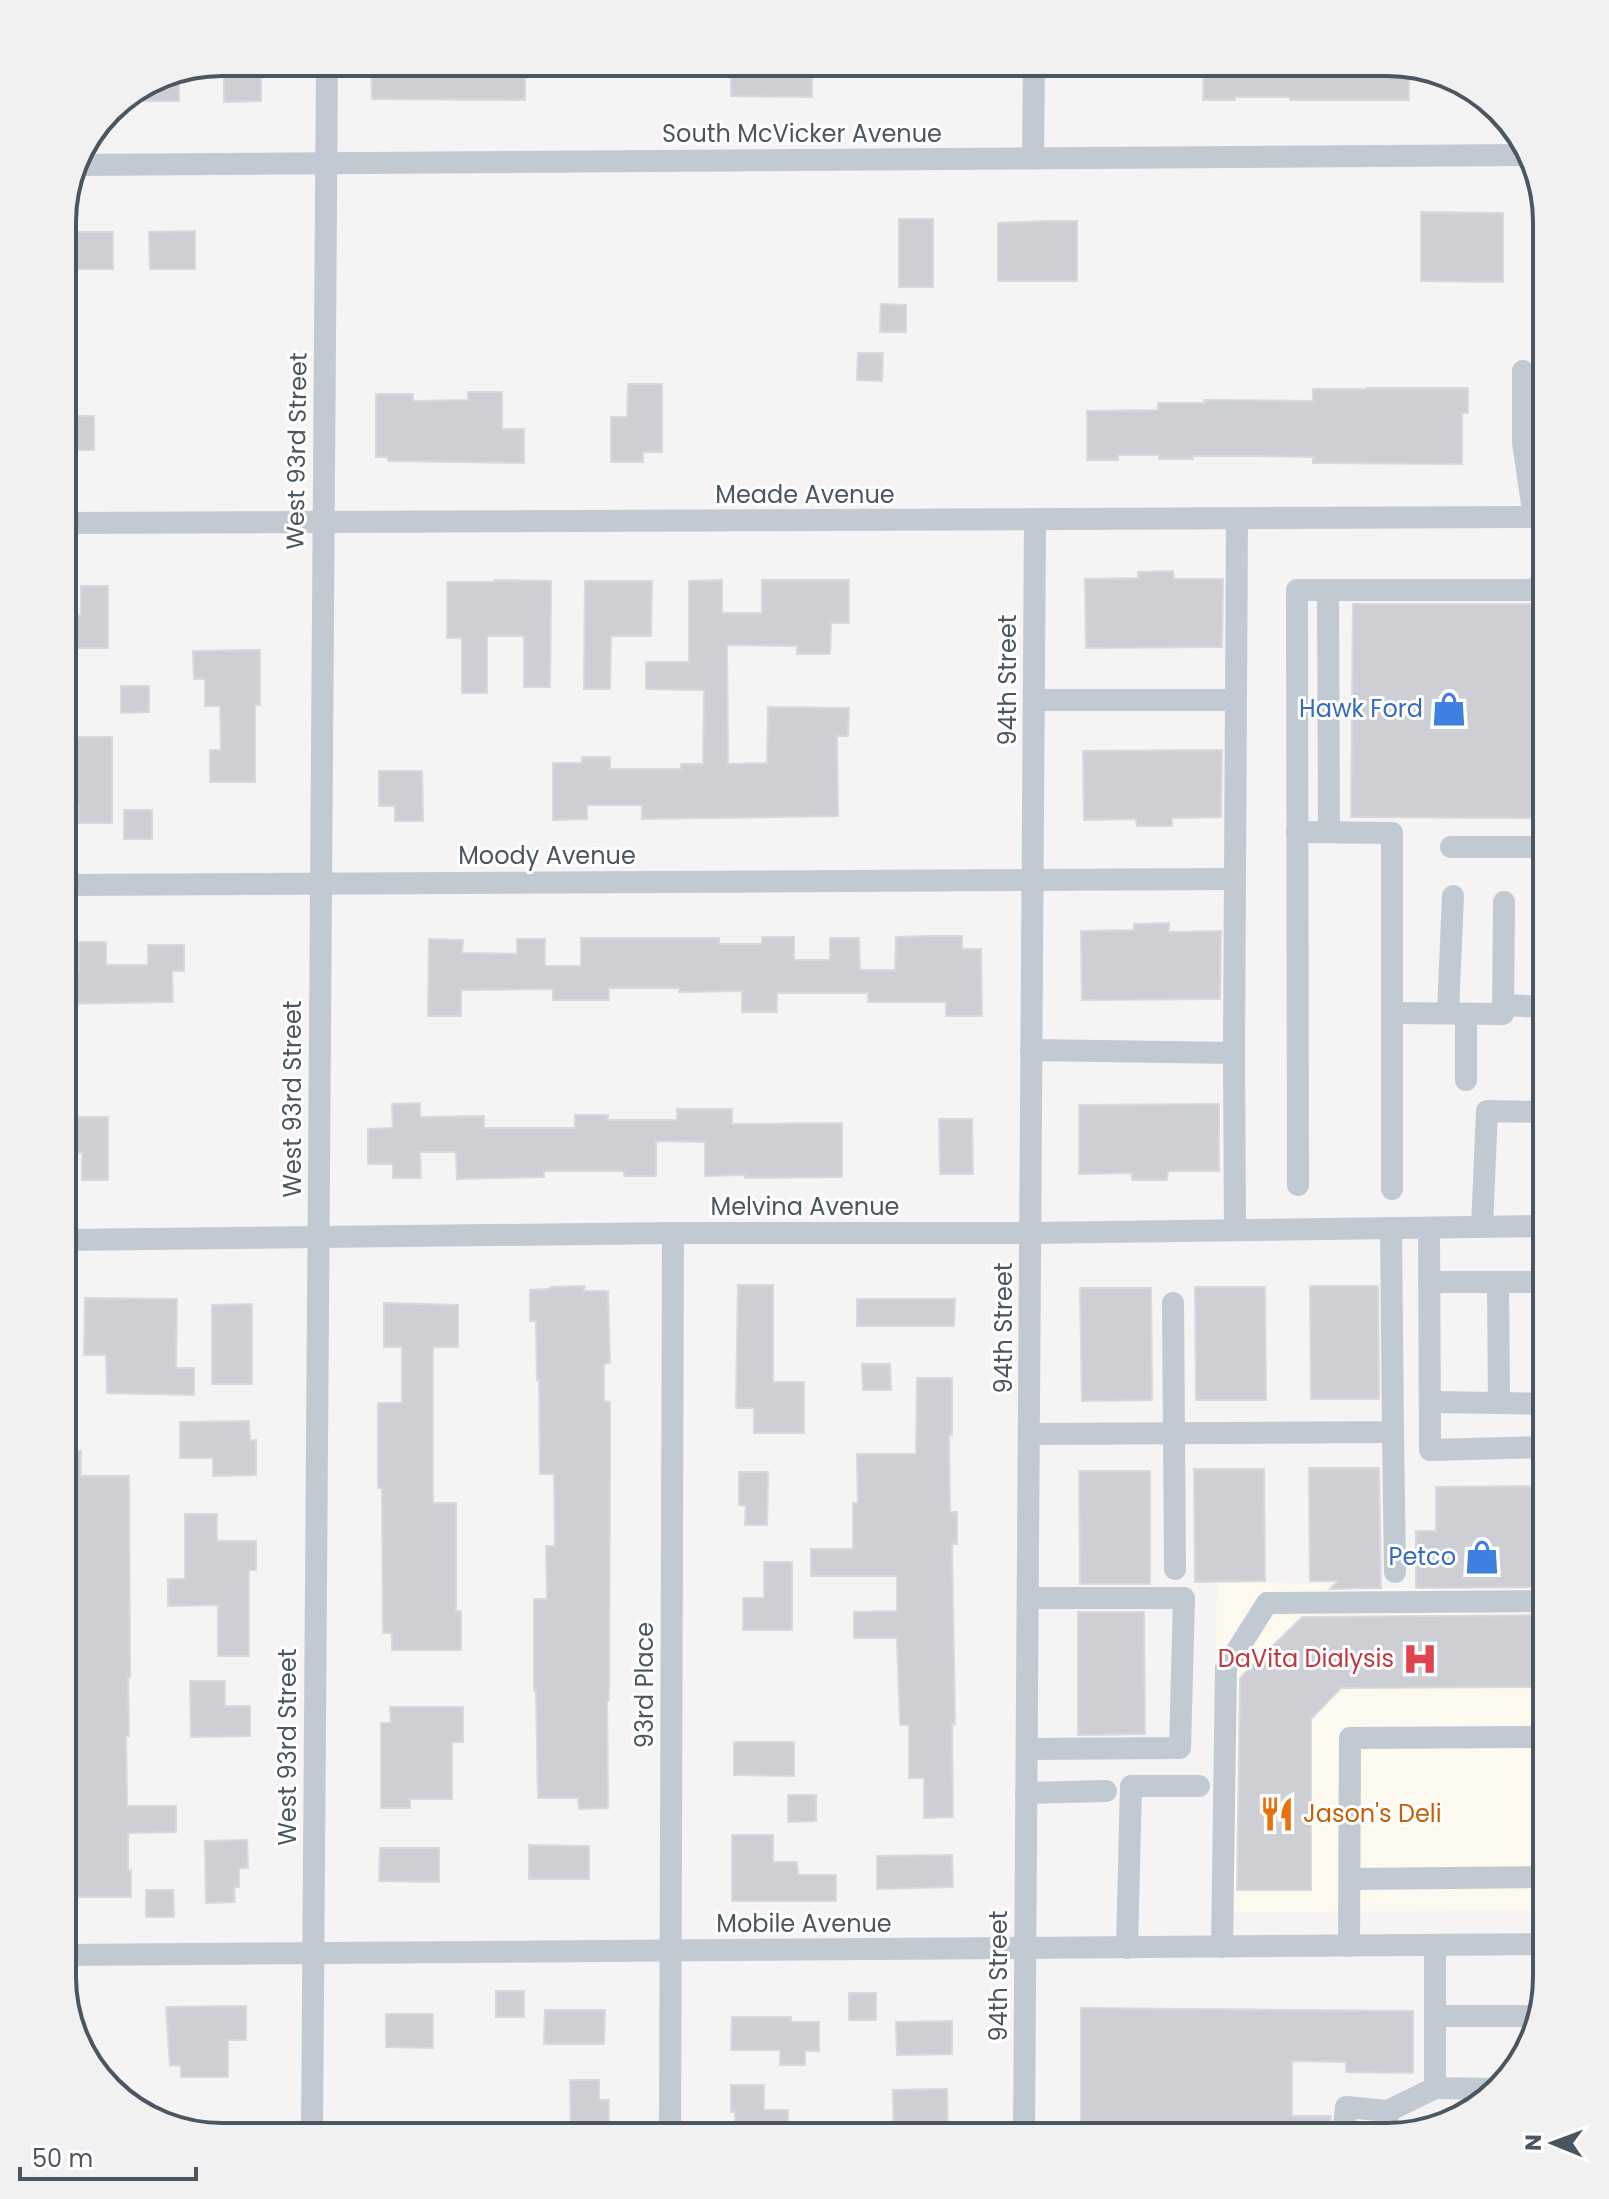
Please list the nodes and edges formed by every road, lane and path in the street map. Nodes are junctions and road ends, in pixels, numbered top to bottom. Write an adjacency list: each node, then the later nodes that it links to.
1 (327, 76): 5 (street, West 93rd Street)
2 (1034, 76): 4 (street)
3 (1516, 155): 4 (street, South McVicker Avenue)
4 (1033, 158): 5 (street, South McVicker Avenue)
5 (326, 163): 6 (street, South McVicker Avenue); 12 (street, West 93rd Street)
6 (87, 165)
7 (1523, 371): 8 (street)
8 (1533, 484)
9 (1533, 517): 10 (street, Meade Avenue)
10 (1237, 519): 11 (street, Meade Avenue); 17 (street)
11 (1035, 520): 12 (street, Meade Avenue); 16 (street, 94th Street)
12 (323, 522): 13 (street, Meade Avenue); 24 (street, West 93rd Street)
13 (76, 523)
14 (1328, 590): 15 (street); 18 (street); 19 (street)
15 (1533, 590)
16 (1034, 700): 17 (street); 22 (street, 94th Street)
17 (1236, 700): 23 (street)
18 (1297, 832): 19 (street); 36 (street)
19 (1329, 832): 30 (street)
20 (1451, 847): 21 (street)
21 (1533, 847)
22 (1033, 879): 23 (street, Moody Avenue); 24 (street, Moody Avenue); 32 (street, 94th Street)
23 (1235, 879): 33 (street)
24 (321, 884): 25 (street, Moody Avenue); 45 (street, West 93rd Street)
25 (76, 885)
26 (1453, 896): 31 (street)
27 (1504, 902): 28 (street)
28 (1503, 1005): 29 (street); 31 (street)
29 (1533, 1006)
30 (1392, 1013): 31 (street); 37 (street)
31 (1457, 1014): 34 (street)
32 (1031, 1050): 33 (street); 44 (street, 94th Street)
33 (1234, 1053): 42 (street)
34 (1466, 1080)
35 (1533, 1112): 39 (street)
36 (1298, 1185)
37 (1392, 1189)
38 (1533, 1226): 39 (street, Melvina Avenue)
39 (1482, 1227): 41 (street, Melvina Avenue)
40 (1391, 1228): 41 (street, Melvina Avenue); 42 (street, Melvina Avenue); 54 (street)
41 (1429, 1228): 47 (street)
42 (1235, 1230): 44 (street, Melvina Avenue)
43 (673, 1233): 44 (street, Melvina Avenue); 45 (street, Melvina Avenue); 75 (street, 93rd Place)
44 (1030, 1233): 56 (street, 94th Street)
45 (319, 1238): 46 (street, Melvina Avenue); 76 (street, West 93rd Street)
46 (76, 1240)
47 (1429, 1282): 48 (street); 51 (street)
48 (1498, 1282): 49 (street); 52 (street)
49 (1533, 1282)
50 (1173, 1303): 55 (street)
51 (1430, 1402): 52 (street); 57 (street)
52 (1499, 1403): 53 (street)
53 (1533, 1404)
54 (1393, 1432): 55 (street); 59 (street)
55 (1175, 1433): 56 (street); 58 (street)
56 (1029, 1434): 60 (street, 94th Street)
57 (1533, 1447)
58 (1175, 1569)
59 (1395, 1572)
60 (1028, 1598): 63 (street, 94th Street); 63 (street)
61 (1533, 1601): 72 (street)
62 (1533, 1737): 68 (street)
63 (1027, 1749): 66 (street, 94th Street)
64 (1199, 1786): 74 (street)
65 (1106, 1791): 66 (street)
66 (1026, 1793): 73 (street, 94th Street)
67 (1533, 1877): 68 (street)
68 (1350, 1879): 71 (street)
69 (1533, 1944): 70 (street, Mobile Avenue)
70 (1435, 1945): 71 (street, Mobile Avenue); 78 (street)
71 (1349, 1946): 72 (street, Mobile Avenue)
72 (1222, 1947): 74 (street, Mobile Avenue)
73 (1026, 1948): 74 (street, Mobile Avenue); 75 (street, Mobile Avenue); 85 (street, 94th Street)
74 (1127, 1948)
75 (671, 1951): 76 (street, Mobile Avenue); 84 (street, 93rd Place)
76 (313, 1954): 77 (street, Mobile Avenue); 83 (street, West 93rd Street)
77 (76, 1955)
78 (1436, 2016): 79 (street); 80 (street)
79 (1528, 2016)
80 (1435, 2088): 81 (street); 82 (street)
81 (1481, 2089)
82 (1388, 2111): 86 (street); 87 (street)
83 (312, 2123)
84 (670, 2123)
85 (1024, 2123)
86 (1344, 2123)
87 (1387, 2123)

